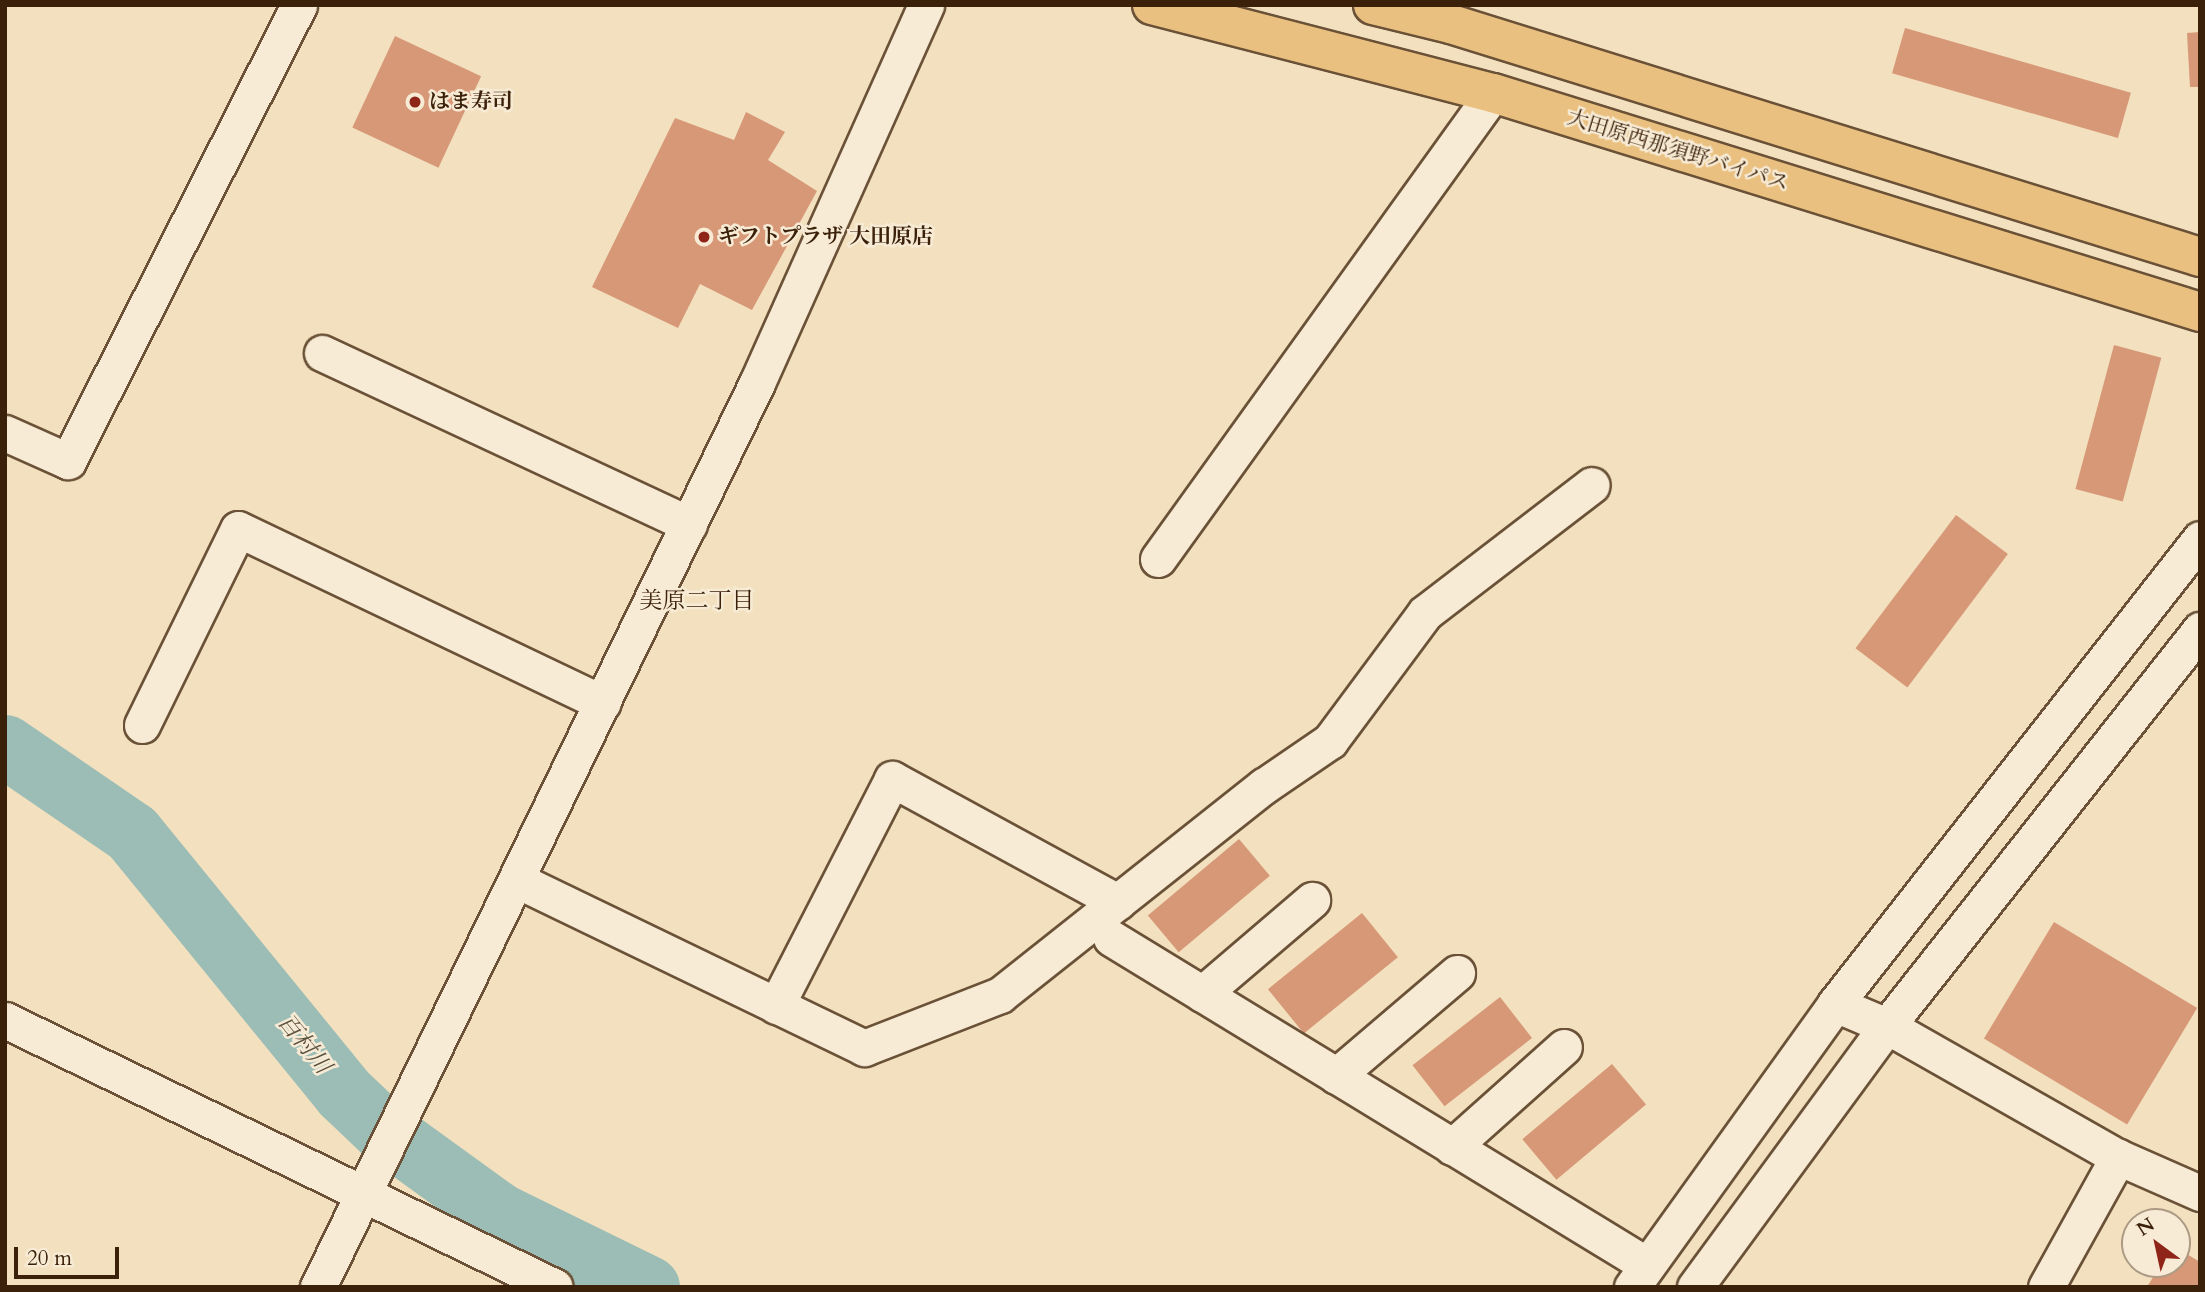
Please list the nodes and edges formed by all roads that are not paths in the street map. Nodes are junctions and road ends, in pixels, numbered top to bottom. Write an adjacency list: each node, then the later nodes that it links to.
1 (299, 5): 9 (street)
2 (926, 5): 11 (street)
3 (1152, 5): 5 (highway, 大田原西那須野バイパス)
4 (1373, 5): 6 (highway)
5 (1493, 93): 7 (highway, 大田原西那須野バイパス); 13 (street)
6 (2200, 257)
7 (2200, 312)
8 (322, 353): 11 (street)
9 (5, 433)
10 (1592, 485): 19 (street)
11 (689, 524): 15 (street)
12 (2200, 539): 23 (street)
13 (1158, 559)
14 (2200, 629): 26 (street)
15 (603, 703): 16 (street); 17 (street)
16 (142, 725)
17 (517, 880): 24 (street); 31 (street)
18 (1312, 900): 22 (street)
19 (1118, 902): 24 (street); 24 (street)
20 (1111, 938): 22 (street)
21 (1457, 973): 28 (street)
22 (1202, 994): 28 (street)
23 (1835, 1004): 26 (street); 33 (street)
24 (776, 1006)
25 (5, 1020): 31 (street)
26 (1886, 1026): 30 (street); 36 (street)
27 (1564, 1047): 29 (street)
28 (1336, 1076): 29 (street)
29 (1452, 1147): 33 (street)
30 (2118, 1157): 32 (street); 37 (street)
31 (371, 1179): 34 (street); 35 (street)
32 (2200, 1194)
33 (1639, 1276)
34 (318, 1287)
35 (555, 1287)
36 (1695, 1287)
37 (2046, 1287)

